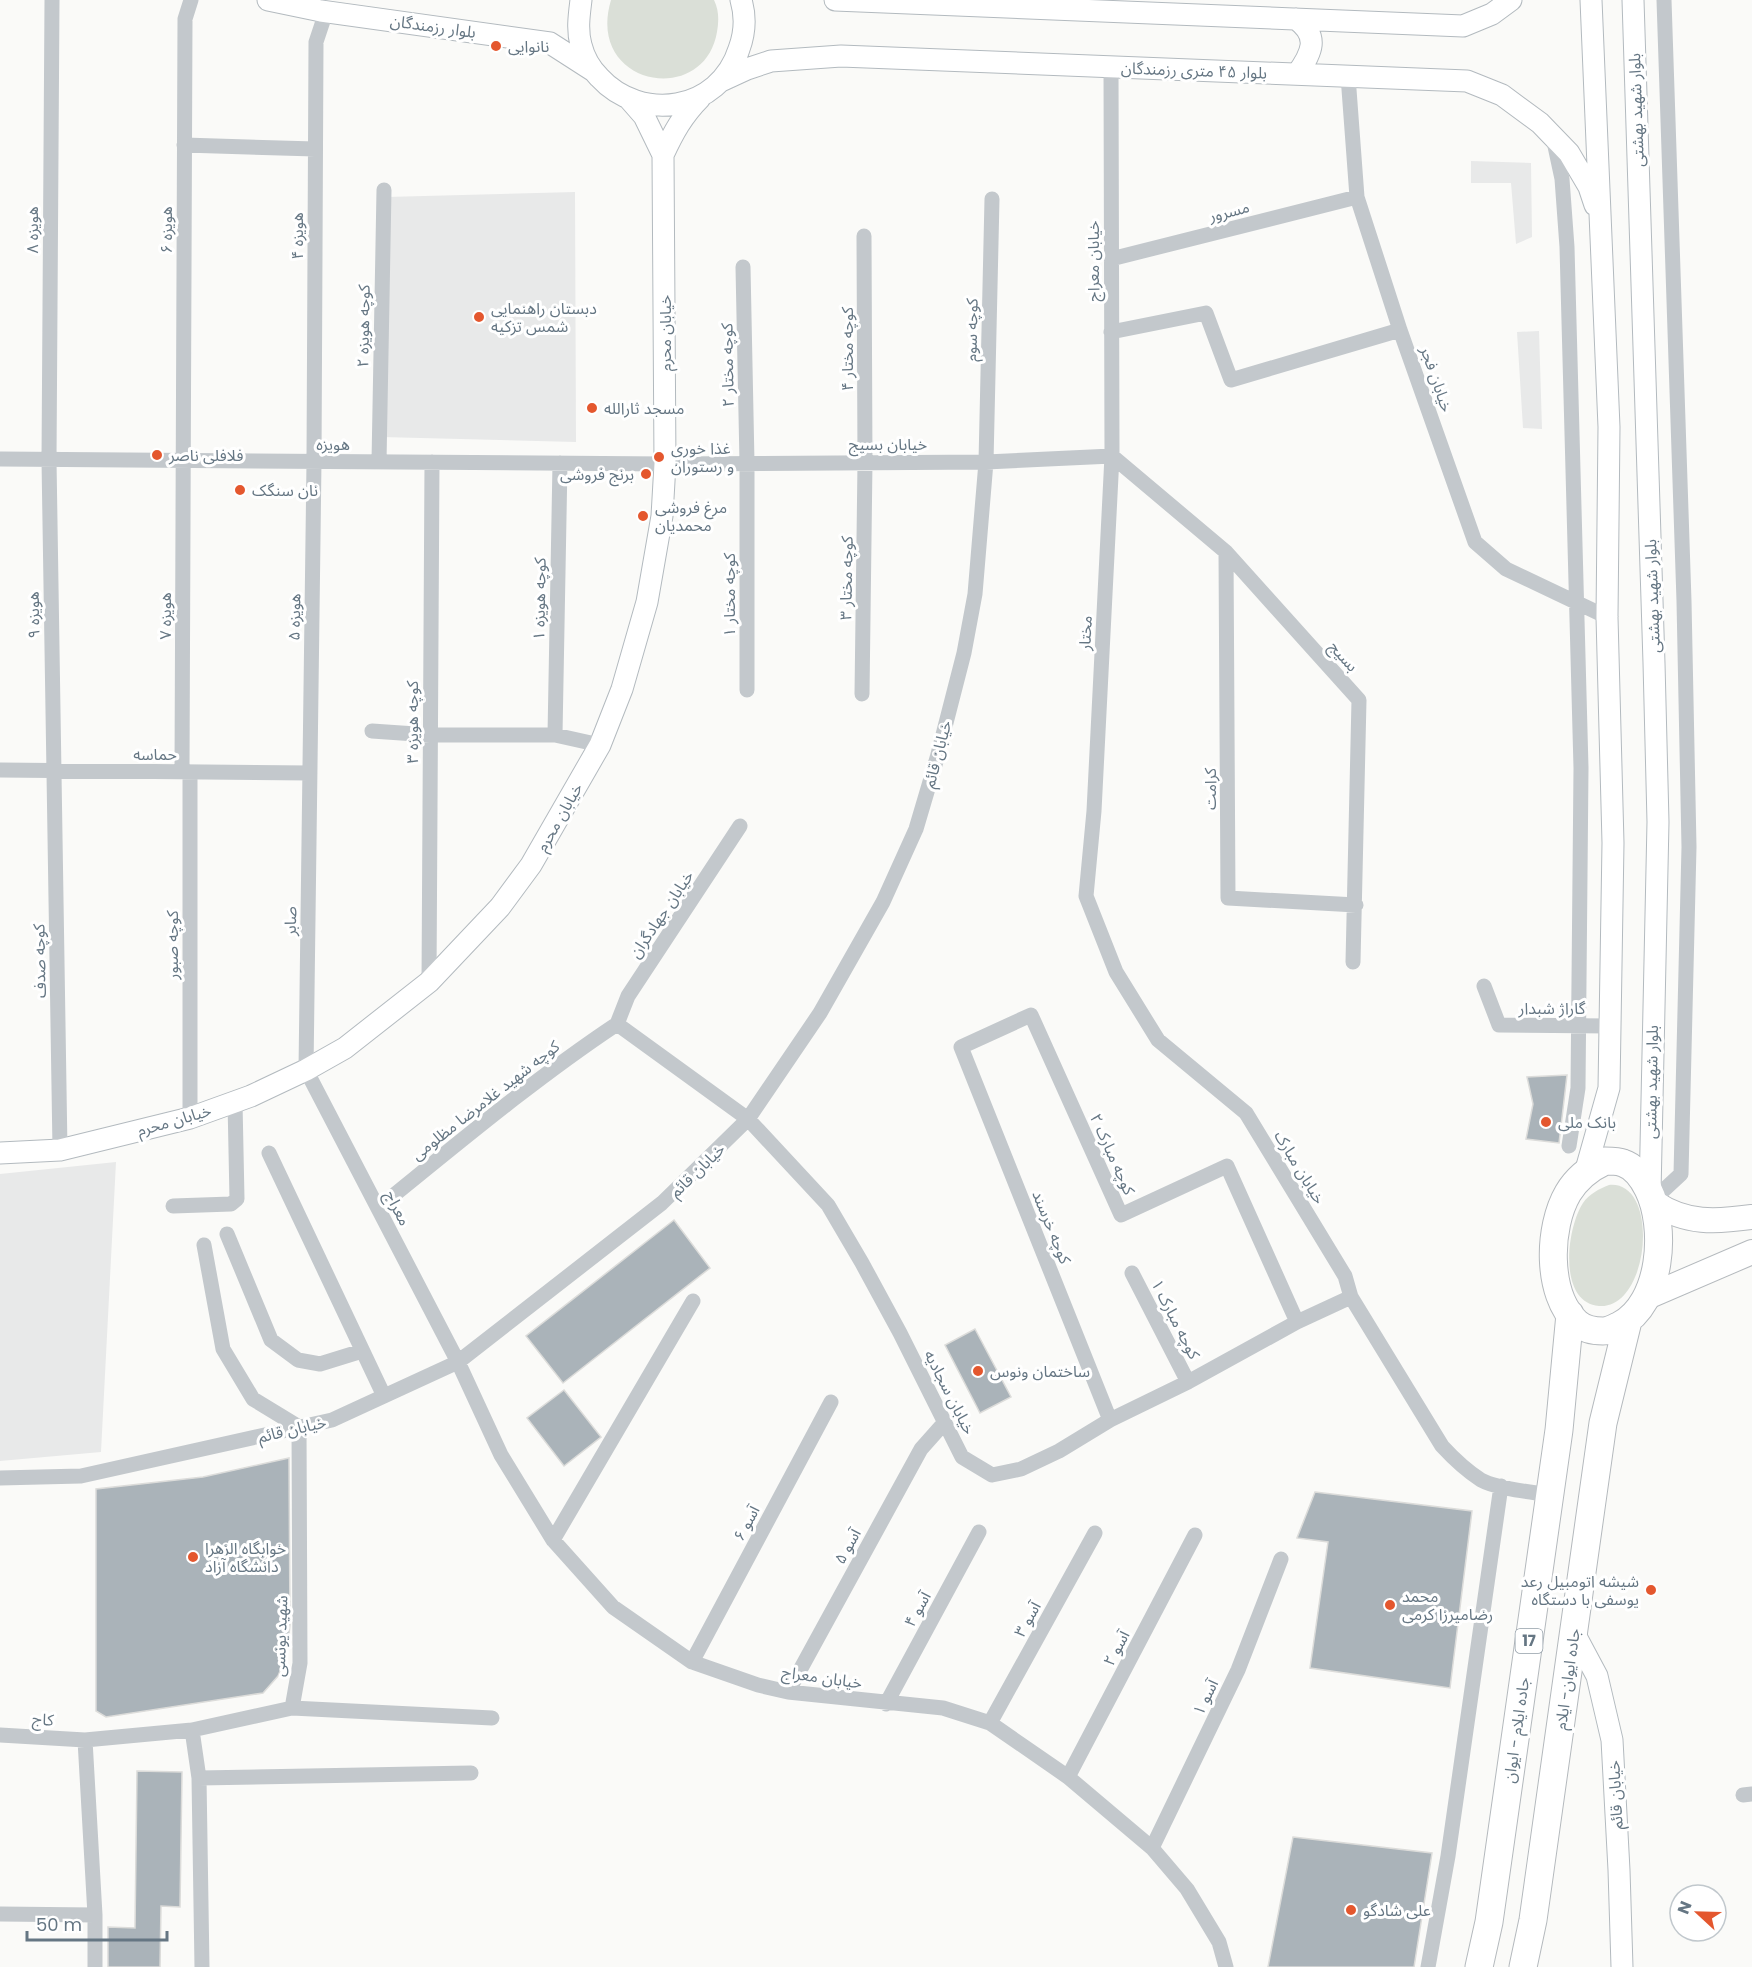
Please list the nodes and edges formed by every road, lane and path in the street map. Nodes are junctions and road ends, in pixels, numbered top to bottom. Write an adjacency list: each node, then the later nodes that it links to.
1 (52, 0): 35 (street, هویزه ۸)
2 (191, 0): 21 (street, هویزه ۶)
3 (268, 0): 11 (main road, بلوار رزمندگان)
4 (581, 0): 14 (main road)
5 (741, 0): 17 (main road)
6 (835, 0): 12 (main road)
7 (1510, 0): 12 (main road)
8 (1592, 0): 27 (main road)
9 (1633, 0): 77 (main road, بلوار شهید بهشتی)
10 (1665, 0): 77 (street)
11 (326, 12): 14 (main road, بلوار رزمندگان); 22 (street, هویزه ۴)
12 (1296, 19): 15 (main road)
13 (1111, 67): 15 (main road, بلوار ۴۵ متری رزمندگان); 17 (main road, بلوار ۴۵ متری رزمندگان); 29 (street, خیابان معراج)
14 (592, 70): 19 (main road)
15 (1298, 74): 16 (main road, بلوار ۴۵ متری رزمندگان)
16 (1348, 76): 20 (main road, بلوار ۴۵ متری رزمندگان); 25 (street, خیابان فجر)
17 (721, 81): 18 (main road)
18 (702, 96): 19 (main road); 23 (main road)
19 (630, 100): 23 (main road)
20 (1553, 136): 27 (main road, بلوار ۴۵ متری رزمندگان); 46 (street)
21 (184, 145): 22 (street); 36 (street, هویزه ۶)
22 (315, 149): 37 (street, هویزه ۴)
23 (663, 155): 44 (main road, خیابان محرم)
24 (384, 190): 38 (street, کوچه هویزه ۲)
25 (1357, 197): 29 (street, مسرور); 31 (street, خیابان فجر)
26 (992, 199): 41 (street, کوچه سوم)
27 (1601, 223): 47 (main road)
28 (864, 236): 40 (street, کوچه مختار ۴)
29 (1111, 259): 32 (street, خیابان معراج)
30 (743, 267): 43 (street, کوچه مختار ۲)
31 (1400, 330): 32 (street); 46 (street, خیابان فجر)
32 (1111, 332): 33 (street, خیابان معراج)
33 (1112, 456): 41 (street, خیابان بسیج); 45 (street, بسیج); 58 (street, مختار)
34 (0, 459): 35 (street, هویزه)
35 (49, 460): 36 (street, هویزه); 55 (street, هویزه ۹)
36 (183, 460): 37 (street, هویزه); 56 (street, هویزه ۷)
37 (314, 462): 38 (street, هویزه); 57 (street, هویزه ۵)
38 (379, 462): 39 (street, هویزه)
39 (432, 462): 42 (street, هویزه); 51 (street, کوچه هویزه ۳)
40 (865, 462): 41 (street, خیابان بسیج); 43 (street, خیابان بسیج); 49 (street, کوچه مختار ۳)
41 (986, 462): 71 (street, خیابان قائم)
42 (560, 463): 44 (street, هویزه); 52 (street, کوچه هویزه ۱)
43 (747, 463): 44 (street, خیابان بسیج); 48 (street, کوچه مختار ۱)
44 (665, 464): 53 (main road, خیابان محرم)
45 (1227, 552): 60 (street, بسیج); 60 (street, کرامت)
46 (1577, 603): 47 (street, خیابان فجر); 66 (street)
47 (1607, 617): 65 (main road)
48 (747, 690)
49 (862, 694)
50 (372, 731): 51 (street)
51 (430, 735): 52 (street); 62 (street, کوچه هویزه ۳)
52 (555, 735): 53 (street)
53 (600, 745): 62 (main road, خیابان محرم)
54 (0, 770): 55 (street, حماسه)
55 (54, 771): 56 (street, حماسه); 73 (street, کوچه صدف)
56 (186, 772): 57 (street, حماسه); 70 (street, کوچه صبور)
57 (310, 772): 68 (street, صابر)
58 (1094, 811): 85 (street, خیابان مبارک)
59 (740, 826): 64 (street, خیابان جهادگران)
60 (1356, 905): 61 (street, بسیج)
61 (1353, 962)
62 (429, 982): 68 (main road, خیابان محرم)
63 (1484, 986): 66 (street, گاراژ شبدار)
64 (616, 1024): 71 (street, خیابان سجادیه); 79 (street, کوچه شهید غلامرضا مظلومی)
65 (1611, 1026): 66 (street, گاراژ شبدار); 76 (main road)
66 (1579, 1027): 72 (street)
67 (961, 1047): 90 (street, کوچه مبارک ۲); 96 (street, کوچه خرسند)
68 (306, 1070): 69 (main road, خیابان محرم); 79 (street, معراج)
69 (235, 1102): 70 (main road, خیابان محرم); 78 (street)
70 (190, 1118): 73 (main road, خیابان محرم)
71 (748, 1119): 92 (street, خیابان قائم); 97 (street, خیابان سجادیه)
72 (1569, 1146)
73 (60, 1150): 75 (main road, خیابان محرم)
74 (269, 1153): 91 (street)
75 (0, 1154)
76 (1585, 1173): 77 (highway); 88 (highway)
77 (1653, 1198): 80 (main road); 86 (highway)
78 (172, 1206)
79 (378, 1208): 92 (street, معراج)
80 (1752, 1217)
81 (227, 1234): 91 (street)
82 (204, 1245): 98 (street)
83 (1752, 1252): 86 (main road)
84 (1132, 1273): 93 (street, کوچه مبارک ۱)
85 (1351, 1297): 90 (street, خیابان سجادیه); 100 (street, خیابان مبارک)
86 (1644, 1298): 89 (highway)
87 (693, 1301): 105 (street)
88 (1570, 1314): 89 (highway); 101 (highway, جاده ایلام - ایوان / 17)
89 (1628, 1321): 107 (highway, جاده ایوان- ایلام)
90 (1297, 1322): 93 (street, خیابان سجادیه)
91 (362, 1351): 94 (street)
92 (458, 1362): 94 (street, خیابان قائم); 105 (street, خیابان معراج)
93 (1188, 1382): 96 (street, خیابان سجادیه)
94 (384, 1396): 98 (street, خیابان قائم)
95 (831, 1402): 108 (street, آسو ۶)
96 (1110, 1420): 97 (street, خیابان سجادیه)
97 (945, 1422): 109 (street, آسو ۵)
98 (299, 1427): 99 (street, خیابان قائم); 111 (street, شهید یونسی)
99 (0, 1478)
100 (1501, 1486): 101 (street, خیابان مبارک); 126 (street)
101 (1550, 1495): 127 (highway, جاده ایلام - ایوان / 17)
102 (979, 1532): 110 (street, آسو ۴)
103 (1095, 1533): 113 (street, آسو ۳)
104 (1195, 1536): 118 (street, آسو ۲)
105 (553, 1540): 108 (street, خیابان معراج)
106 (1281, 1558): 120 (street, آسو ۱)
107 (1574, 1631): 128 (highway, جاده ایوان- ایلام); 129 (main road, خیابان قائم)
108 (692, 1662): 109 (street, خیابان معراج)
109 (788, 1692): 110 (street, خیابان معراج)
110 (886, 1704): 113 (street, خیابان معراج)
111 (292, 1708): 112 (street); 114 (street)
112 (492, 1718)
113 (990, 1723): 118 (street, خیابان معراج)
114 (192, 1730): 116 (street); 119 (street)
115 (0, 1735): 116 (street, کاج)
116 (85, 1740): 122 (street)
117 (471, 1773): 119 (street)
118 (1068, 1777): 120 (street, خیابان معراج)
119 (199, 1778): 124 (street)
120 (1152, 1848): 125 (street, خیابان معراج)
121 (0, 1914): 122 (street)
122 (95, 1915): 123 (street)
123 (95, 1967)
124 (202, 1967)
125 (1226, 1967)
126 (1428, 1967)
127 (1479, 1967)
128 (1523, 1967)
129 (1622, 1967)

